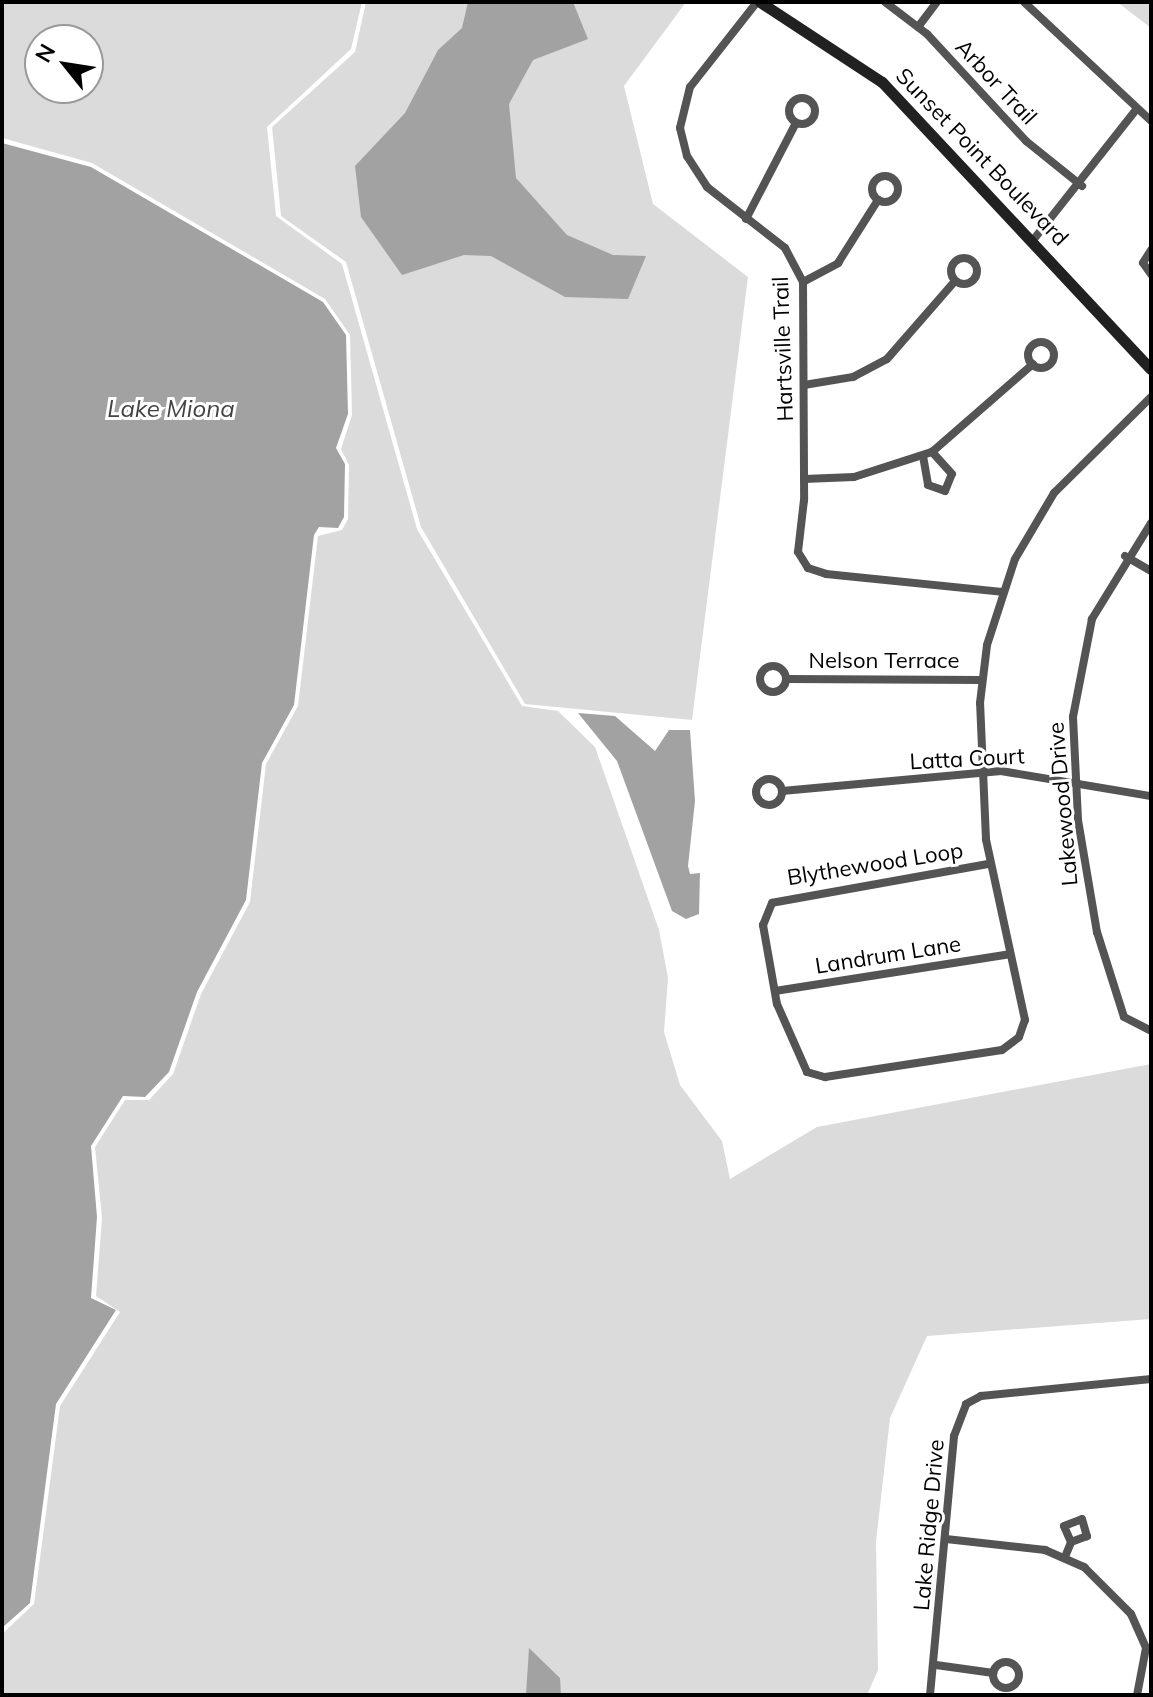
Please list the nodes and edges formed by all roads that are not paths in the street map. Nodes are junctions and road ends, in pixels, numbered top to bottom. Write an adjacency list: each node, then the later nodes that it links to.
1 (758, 2): 11 (street, Hartsville Trail); 12 (street, Sunset Point Boulevard)
2 (885, 2): 5 (street, Arbor Trail)
3 (937, 2): 5 (street)
4 (1024, 2): 6 (street)
5 (918, 27): 9 (street, Arbor Trail)
6 (1135, 111): 7 (street); 9 (street)
7 (1151, 121)
8 (796, 123): 11 (street)
9 (1082, 186): 12 (street)
10 (878, 200): 16 (street)
11 (746, 219): 16 (street, Hartsville Trail)
12 (1034, 239): 18 (street, Sunset Point Boulevard)
13 (1151, 250): 14 (street)
14 (1151, 274)
15 (955, 281): 19 (street)
16 (803, 282): 19 (street, Hartsville Trail)
17 (1033, 364): 21 (street)
18 (1151, 369)
19 (804, 385): 23 (street, Hartsville Trail)
20 (1151, 397): 27 (street, Blythewood Loop)
21 (932, 452): 22 (street); 22 (street)
22 (923, 456): 23 (street)
23 (804, 479): 27 (street, Hartsville Trail)
24 (1151, 523): 25 (street, Lakewood Drive)
25 (1125, 556): 26 (street); 31 (street, Lakewood Drive)
26 (1151, 571)
27 (1002, 592): 29 (street, Blythewood Loop)
28 (786, 679): 29 (street, Nelson Terrace)
29 (982, 680): 30 (street, Blythewood Loop)
30 (982, 772): 31 (street, Latta Court); 32 (street, Latta Court); 34 (street, Blythewood Loop)
31 (1075, 781): 33 (street, Latta Court); 37 (street, Lakewood Drive)
32 (782, 791)
33 (1151, 796)
34 (988, 864): 35 (street, Blythewood Loop); 36 (street, Blythewood Loop)
35 (1006, 955): 36 (street, Landrum Lane); 36 (street, Blythewood Loop)
36 (775, 991)
37 (1151, 1031)
38 (1151, 1379): 39 (street, Lake Ridge Drive)
39 (946, 1539): 41 (street); 42 (street, Lake Ridge Drive)
40 (1071, 1542): 41 (street)
41 (1065, 1557): 45 (street)
42 (936, 1665): 43 (street); 44 (street, Lake Ridge Drive)
43 (993, 1673)
44 (930, 1695)
45 (1137, 1695)

